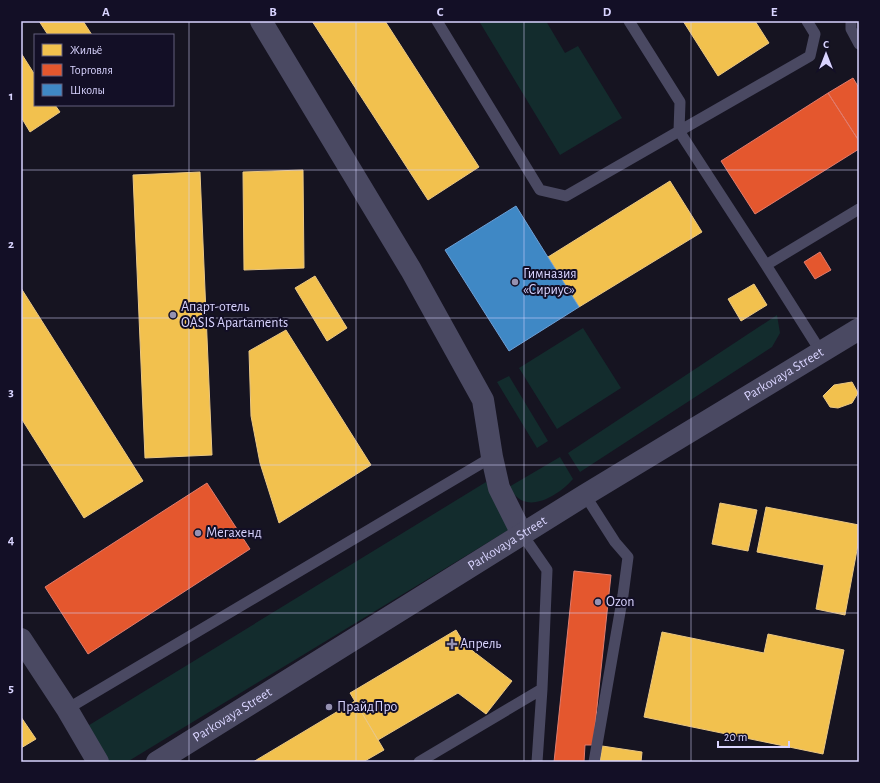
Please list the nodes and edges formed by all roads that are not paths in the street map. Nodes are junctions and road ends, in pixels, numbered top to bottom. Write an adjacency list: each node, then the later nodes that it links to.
1 (261, 21): 12 (street)
2 (438, 21): 7 (lane)
3 (629, 21): 7 (lane)
4 (807, 21): 7 (lane)
5 (851, 21): 6 (lane)
6 (859, 44)
7 (679, 131): 9 (lane)
8 (859, 209): 9 (lane)
9 (766, 265): 11 (lane)
10 (859, 329): 11 (street, Parkovaya Street)
11 (821, 352): 13 (street, Parkovaya Street)
12 (492, 457): 14 (street); 17 (lane)
13 (585, 495): 14 (street, Parkovaya Street); 22 (lane)
14 (522, 534): 16 (lane); 19 (street, Parkovaya Street)
15 (21, 639): 17 (street)
16 (542, 689): 20 (lane); 21 (lane)
17 (67, 709): 18 (street)
18 (98, 762)
19 (157, 762)
20 (419, 762)
21 (537, 762)
22 (594, 762)

